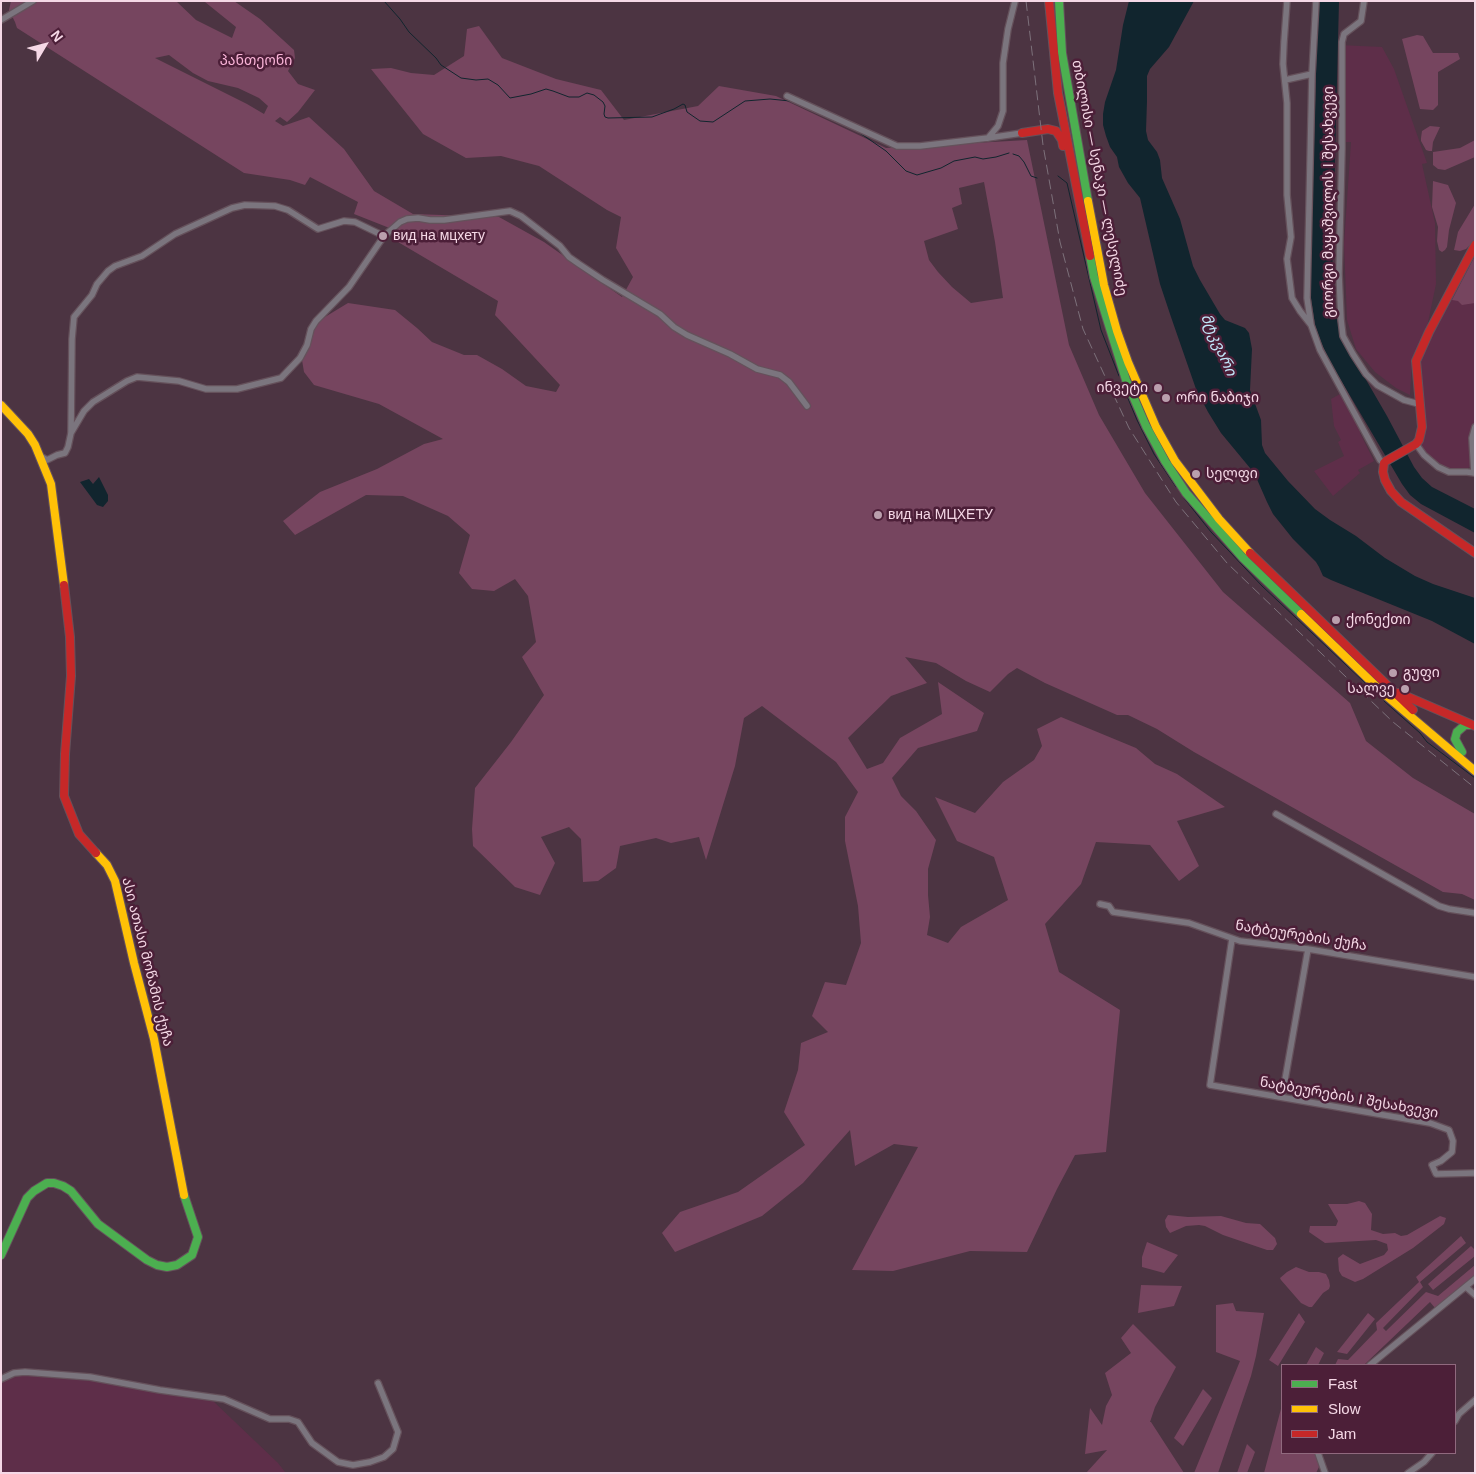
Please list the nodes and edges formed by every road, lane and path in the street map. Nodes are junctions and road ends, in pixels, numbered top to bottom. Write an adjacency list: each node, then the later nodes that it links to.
1 (33, 1): 8 (street)
2 (1015, 1): 15 (street)
3 (1049, 1): 12 (main road, თბილისი — სენაკი — ლესელიძე)
4 (1059, 1): 30 (main road, თბილისი — სენაკი — ლესელიძე)
5 (1288, 1): 10 (street)
6 (1316, 1): 9 (street)
7 (1364, 1): 20 (street, გიორგი მაყაშვილის I შესახვევი)
8 (1, 20)
9 (1312, 74): 10 (street); 19 (street)
10 (1285, 80): 19 (street)
11 (788, 96): 15 (street)
12 (1061, 109): 13 (main road); 16 (main road, თბილისი — სენაკი — ლესელიძე)
13 (1048, 129): 14 (main road); 16 (main road)
14 (1022, 133): 15 (street)
15 (988, 138)
16 (1071, 165): 34 (main road, თბილისი — სენაკი — ლესელიძე)
17 (384, 236): 22 (street); 24 (street); 24 (street)
18 (1475, 245): 20 (main road)
19 (1312, 325): 27 (street)
20 (1419, 404): 25 (main road)
21 (1, 405): 26 (main road, ასი ათასი მოწამის ქუჩა)
22 (807, 406)
23 (1475, 427): 28 (street)
24 (71, 433): 26 (street)
25 (1412, 446): 27 (main road); 28 (street)
26 (40, 456): 43 (main road, ასი ათასი მოწამის ქუჩა)
27 (1384, 462): 29 (main road)
28 (1474, 473)
29 (1475, 553)
30 (1390, 689): 31 (main road); 32 (main road, თბილისი — სენაკი — ლესელიძე)
31 (1473, 725): 32 (main road)
32 (1462, 752): 33 (main road, თბილისი — სენაკი — ლესელიძე)
33 (1475, 762)
34 (1475, 771)
35 (1276, 814): 37 (street)
36 (1100, 904): 38 (street, ნატბეურების ქუჩა)
37 (1475, 913)
38 (1232, 939): 39 (street, ნატბეურების ქუჩა); 41 (street, ნატბეურების I შესახვევი)
39 (1308, 949): 40 (street, ნატბეურების ქუჩა); 41 (street)
40 (1475, 977)
41 (1282, 1098): 42 (street, ნატბეურების I შესახვევი)
42 (1475, 1173)
43 (1, 1255)
44 (1475, 1279): 45 (street)
45 (1466, 1287): 46 (street); 47 (street)
46 (1475, 1295)
47 (1371, 1364)
48 (1, 1379): 49 (street)
49 (378, 1383)
50 (1475, 1400): 51 (street)
51 (1456, 1419)
52 (1318, 1454): 54 (street)
53 (1431, 1454): 55 (street)
54 (1325, 1473)
55 (1408, 1473)

